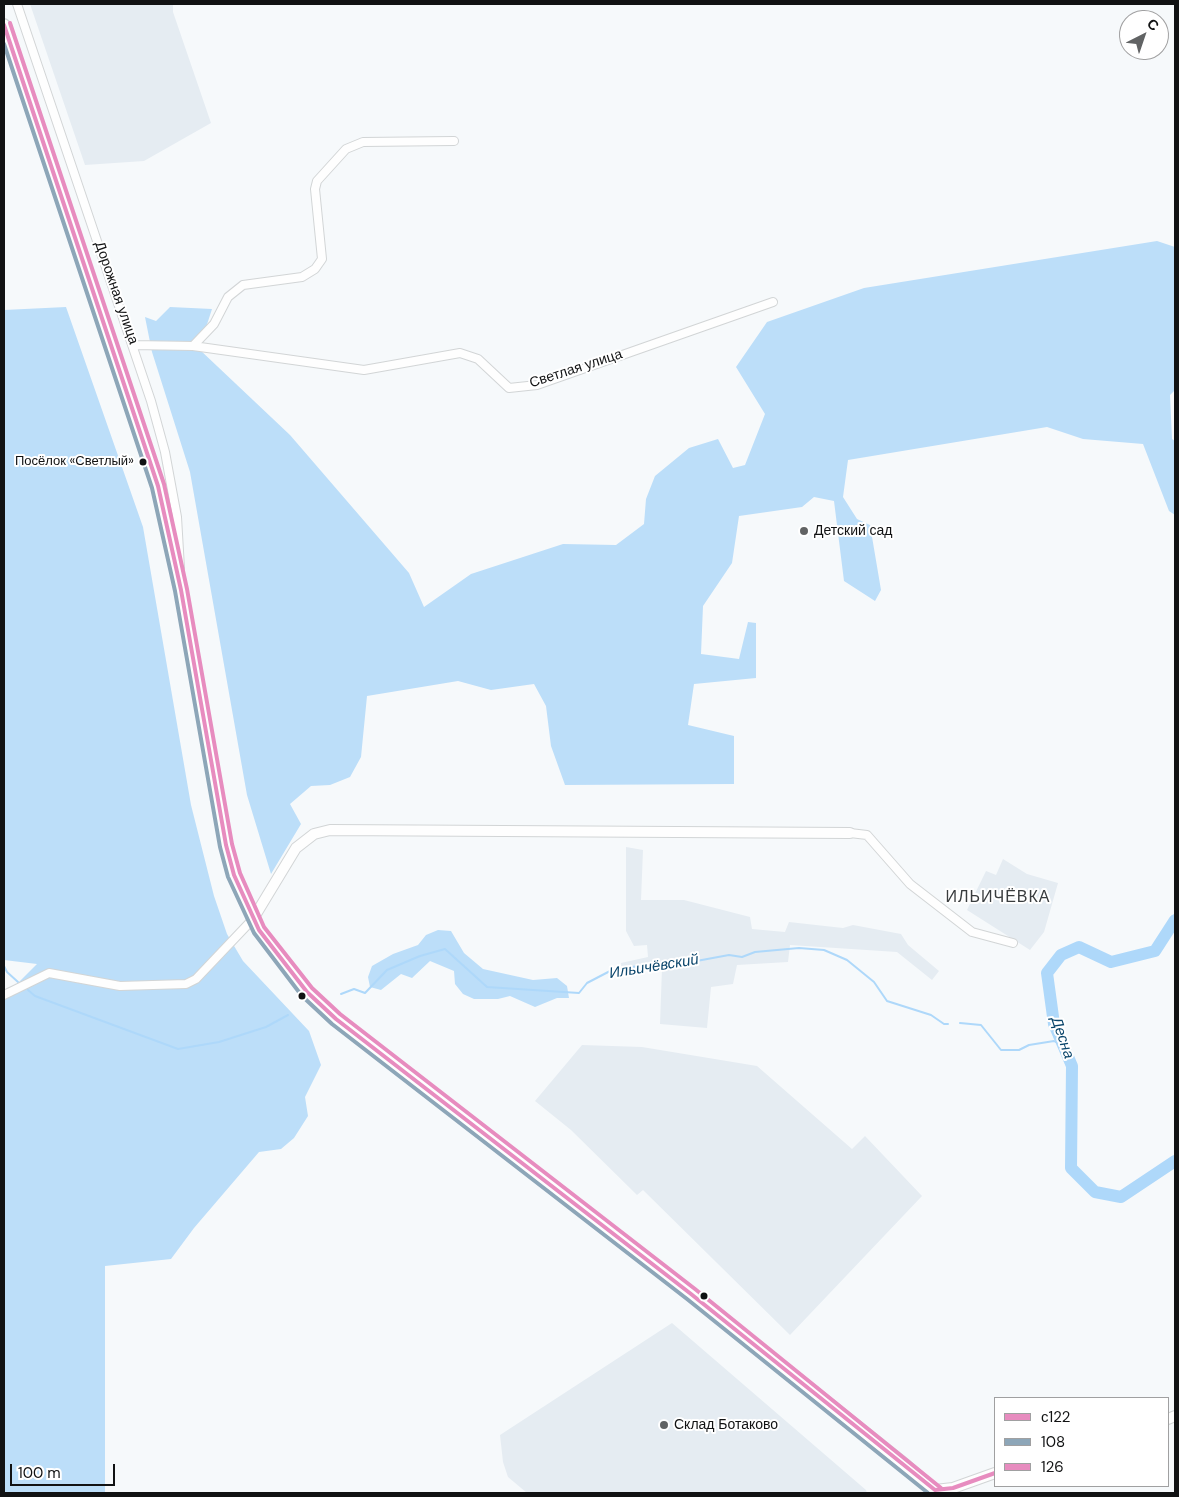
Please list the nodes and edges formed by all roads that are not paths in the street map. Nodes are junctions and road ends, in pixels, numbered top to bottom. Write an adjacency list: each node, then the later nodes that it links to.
1 (17, 4): 5 (street, Дорожная улица)
2 (4, 25): 7 (main road)
3 (454, 141): 6 (street)
4 (773, 302): 6 (street, Светлая улица)
5 (133, 345): 6 (street, Светлая улица); 7 (street, Дорожная улица)
6 (194, 346)
7 (181, 590): 9 (main road)
8 (850, 832): 9 (street); 10 (street)
9 (253, 919): 11 (street); 13 (main road)
10 (1013, 943)
11 (4, 995)
12 (994, 1473): 13 (street)
13 (936, 1492)

